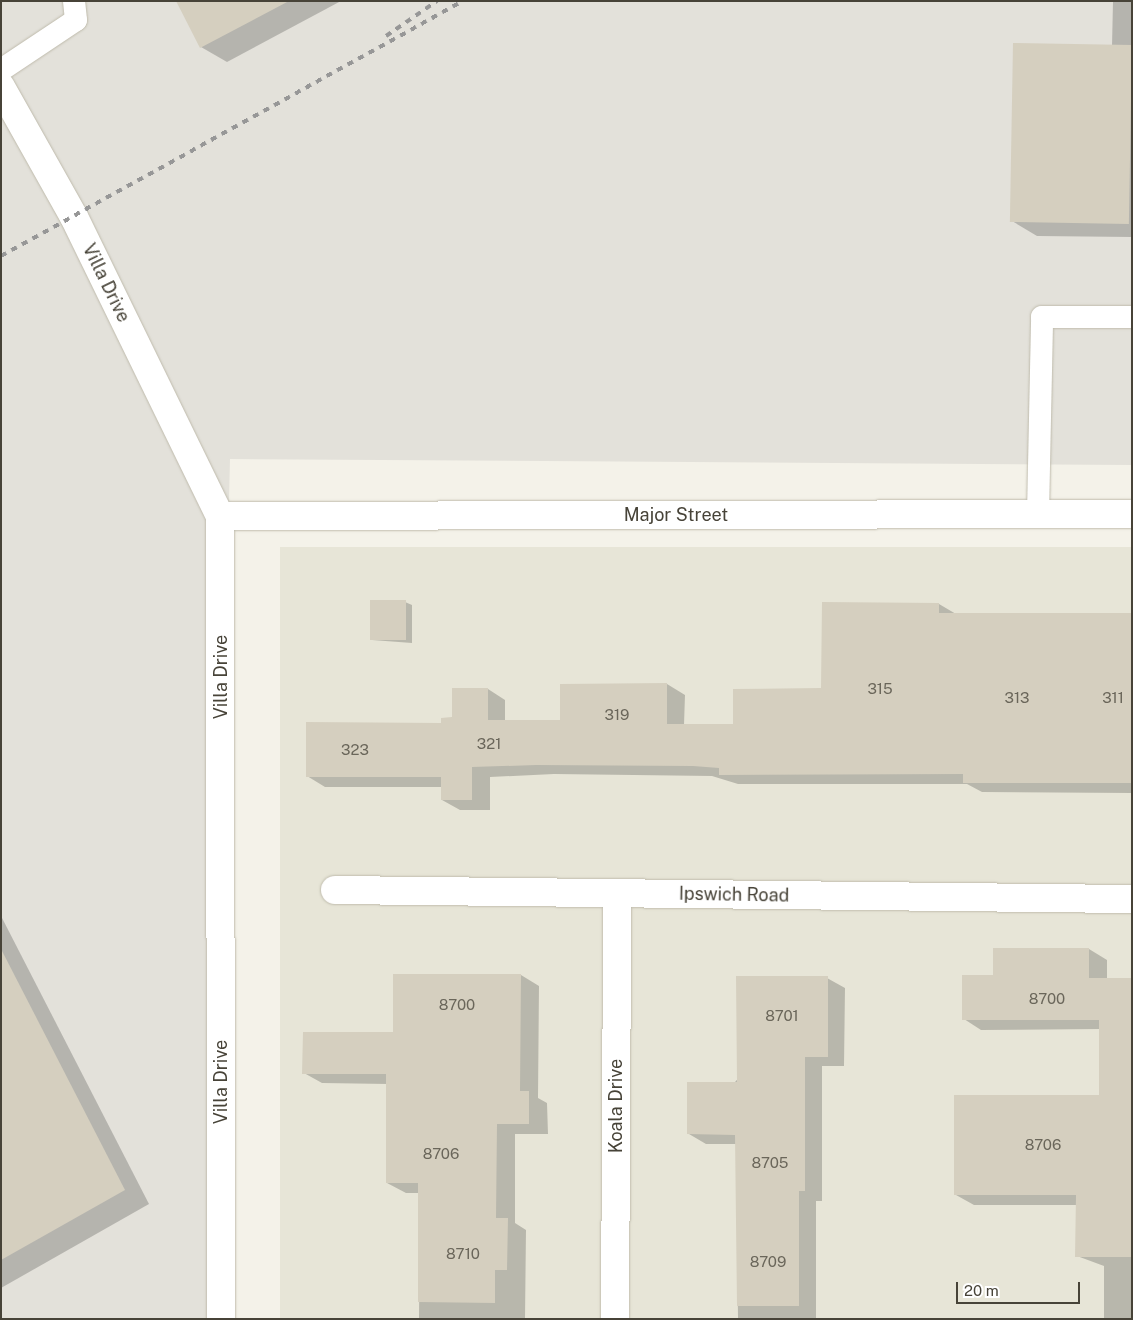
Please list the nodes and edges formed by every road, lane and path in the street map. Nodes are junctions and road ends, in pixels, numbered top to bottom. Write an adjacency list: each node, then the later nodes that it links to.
1 (74, 1): 2 (lane)
2 (1, 70)
3 (1, 88): 7 (street, Villa Drive)
4 (1132, 317): 5 (lane)
5 (1038, 514): 6 (street, Major Street); 7 (street, Major Street)
6 (1132, 514)
7 (220, 516): 11 (street, Villa Drive)
8 (335, 890): 9 (street, Ipswich Road)
9 (617, 893): 10 (street, Ipswich Road); 12 (street, Koala Drive)
10 (1132, 899)
11 (221, 1319)
12 (615, 1319)

